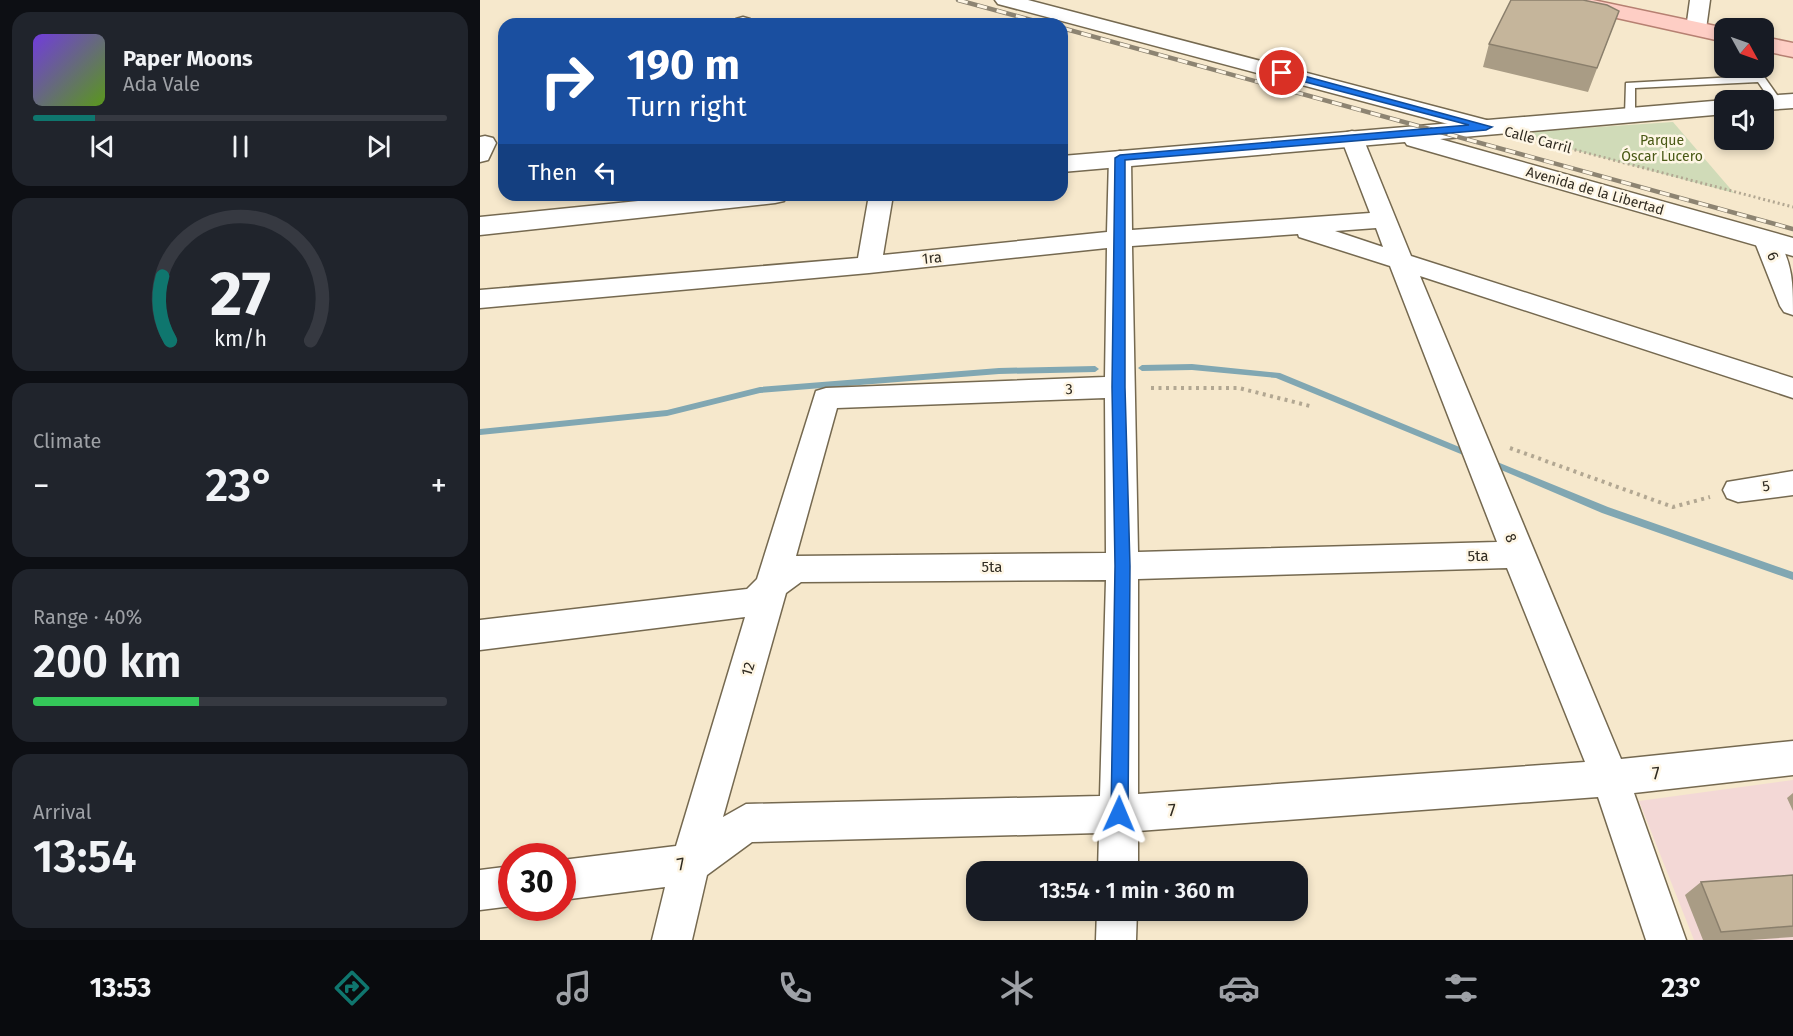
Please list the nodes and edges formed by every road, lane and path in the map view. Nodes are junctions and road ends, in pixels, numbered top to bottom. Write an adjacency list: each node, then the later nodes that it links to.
1 (1005, 0): 10 (street, Calle Carril)
2 (1563, 0): 4 (main road)
3 (1700, 0): 4 (street)
4 (1696, 29): 5 (main road)
5 (1714, 33)
6 (1761, 79): 7 (lane); 9 (lane)
7 (1778, 102)
8 (1714, 108): 9 (main road)
9 (1630, 115): 10 (main road)
10 (1486, 127): 11 (main road)
11 (1397, 134): 12 (main road); 23 (main road, Avenida de la Libertad)
12 (1352, 138): 14 (main road); 19 (street, 8)
13 (1556, 145): 18 (path, Calle Carril)
14 (1120, 158): 15 (main road); 22 (street)
15 (1068, 163)
16 (683, 201): 20 (main road)
17 (880, 201): 26 (street)
18 (1793, 207)
19 (1384, 220): 21 (street, 1ra); 25 (street, 8)
20 (480, 226)
21 (1295, 226): 22 (street, 1ra); 25 (street)
22 (1120, 239): 26 (street, 1ra); 29 (street)
23 (1766, 240): 24 (main road, Avenida de la Libertad); 28 (street, 6)
24 (1793, 247)
25 (1401, 261): 30 (street); 33 (street, 8)
26 (869, 265): 27 (street, 1ra)
27 (480, 300)
28 (1793, 306)
29 (1119, 387): 31 (street, 3); 32 (path); 37 (street)
30 (1793, 388)
31 (826, 398): 38 (street, 12)
32 (1310, 406)
33 (1469, 434): 35 (path); 36 (street, 8)
34 (1793, 483): 35 (street, 5)
35 (1738, 490)
36 (1518, 555): 37 (street, 5ta); 41 (street, 8)
37 (1122, 566): 38 (street, 5ta); 42 (street)
38 (774, 583): 39 (street, 5ta); 44 (street, 12)
39 (480, 635)
40 (1793, 758): 41 (street, 7)
41 (1610, 778): 42 (street, 7); 51 (street, 8)
42 (1119, 814): 43 (street); 44 (street, 7)
43 (1118, 861)
44 (690, 864): 45 (street, 7); 49 (street, 12)
45 (576, 878)
46 (498, 888): 47 (street)
47 (480, 890)
48 (1117, 921): 50 (street)
49 (672, 940)
50 (1116, 940)
51 (1666, 940)

